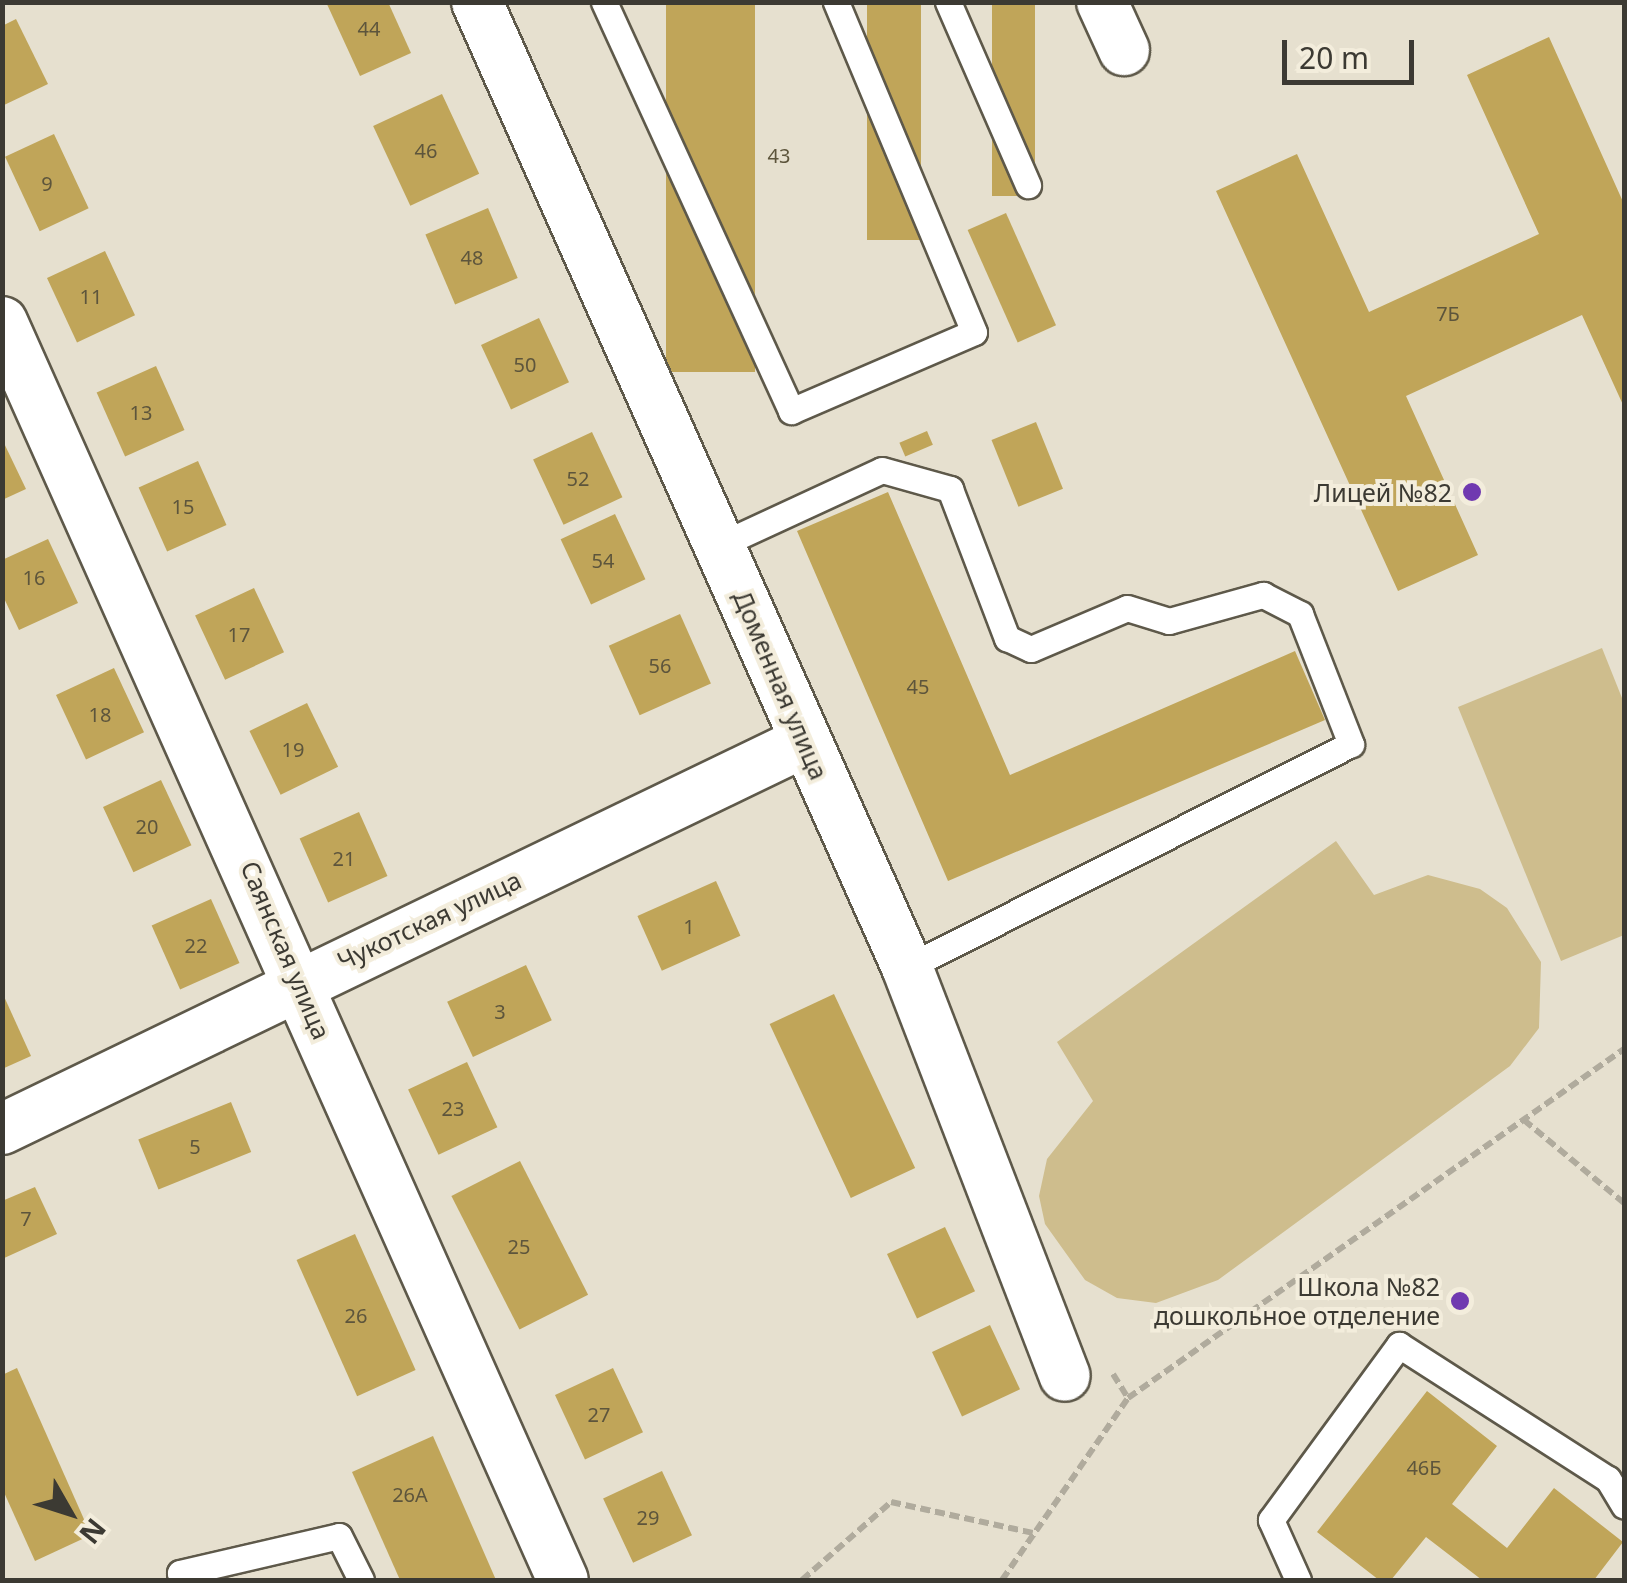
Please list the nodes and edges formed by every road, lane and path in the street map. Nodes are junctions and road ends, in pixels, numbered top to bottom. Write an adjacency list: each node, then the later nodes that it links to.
1 (477, 2): 9 (street, Доменная улица)
2 (604, 2): 3 (lane)
3 (836, 2)
4 (948, 2): 7 (lane)
5 (1102, 2): 6 (street)
6 (1124, 50)
7 (1028, 185)
8 (2, 322): 12 (street, Саянская улица)
9 (722, 544): 10 (street, Доменная улица); 11 (lane)
10 (804, 742): 11 (street, Доменная улица); 12 (street, Чукотская улица)
11 (907, 968): 17 (street, Доменная улица)
12 (299, 982): 15 (street, Чукотская улица); 22 (street, Саянская улица)
13 (1624, 1049): 14 (path)
14 (1524, 1120): 16 (path); 19 (path)
15 (2, 1129)
16 (1624, 1204)
17 (1065, 1376)
18 (1624, 1506): 25 (lane)
19 (1033, 1533): 23 (path); 24 (path)
20 (184, 1580): 21 (lane)
21 (361, 1580)
22 (563, 1580)
23 (802, 1580)
24 (1002, 1580)
25 (1298, 1580)

